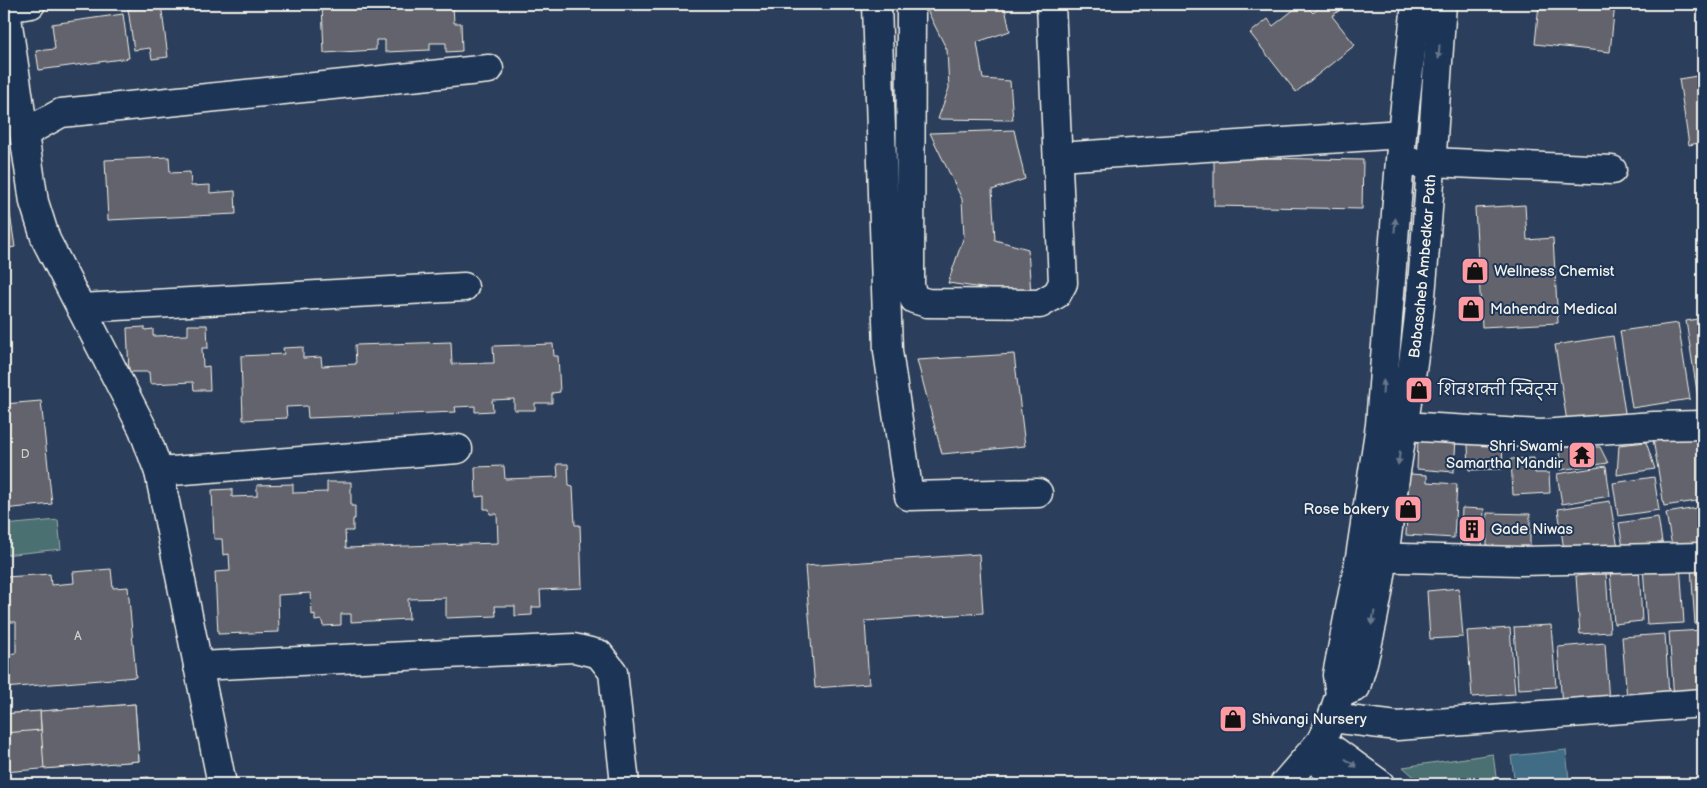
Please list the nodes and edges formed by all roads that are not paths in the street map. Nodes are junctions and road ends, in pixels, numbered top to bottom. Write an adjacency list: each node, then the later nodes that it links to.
1 (877, 4): 20 (street)
2 (911, 4): 10 (street)
3 (1051, 4): 10 (street)
4 (1416, 4): 9 (street, Babasaheb Ambedkar Path)
5 (1442, 4): 11 (street, Babasaheb Ambedkar Path, one-way to 11)
6 (14, 5): 8 (street)
7 (489, 69): 8 (street)
8 (25, 133): 15 (street)
9 (1402, 134): 10 (street); 12 (street, Babasaheb Ambedkar Path)
10 (1058, 157)
11 (1431, 162): 12 (street); 13 (street); 16 (street, Babasaheb Ambedkar Path)
12 (1400, 164): 16 (street, Babasaheb Ambedkar Path, one-way to 12)
13 (1612, 170)
14 (464, 288): 15 (street)
15 (81, 308): 19 (street)
16 (1392, 425): 17 (street); 21 (street, Babasaheb Ambedkar Path)
17 (1703, 425)
18 (458, 449): 19 (street)
19 (159, 472): 23 (street)
20 (1038, 493)
21 (1372, 557): 22 (street); 25 (street, Babasaheb Ambedkar Path)
22 (1703, 557)
23 (198, 666): 26 (street); 27 (street)
24 (1703, 704): 25 (street)
25 (1326, 727): 28 (street, Babasaheb Ambedkar Path); 29 (street); 30 (street, one-way to 30)
26 (222, 784)
27 (625, 784)
28 (1284, 784)
29 (1347, 784)
30 (1380, 784)

